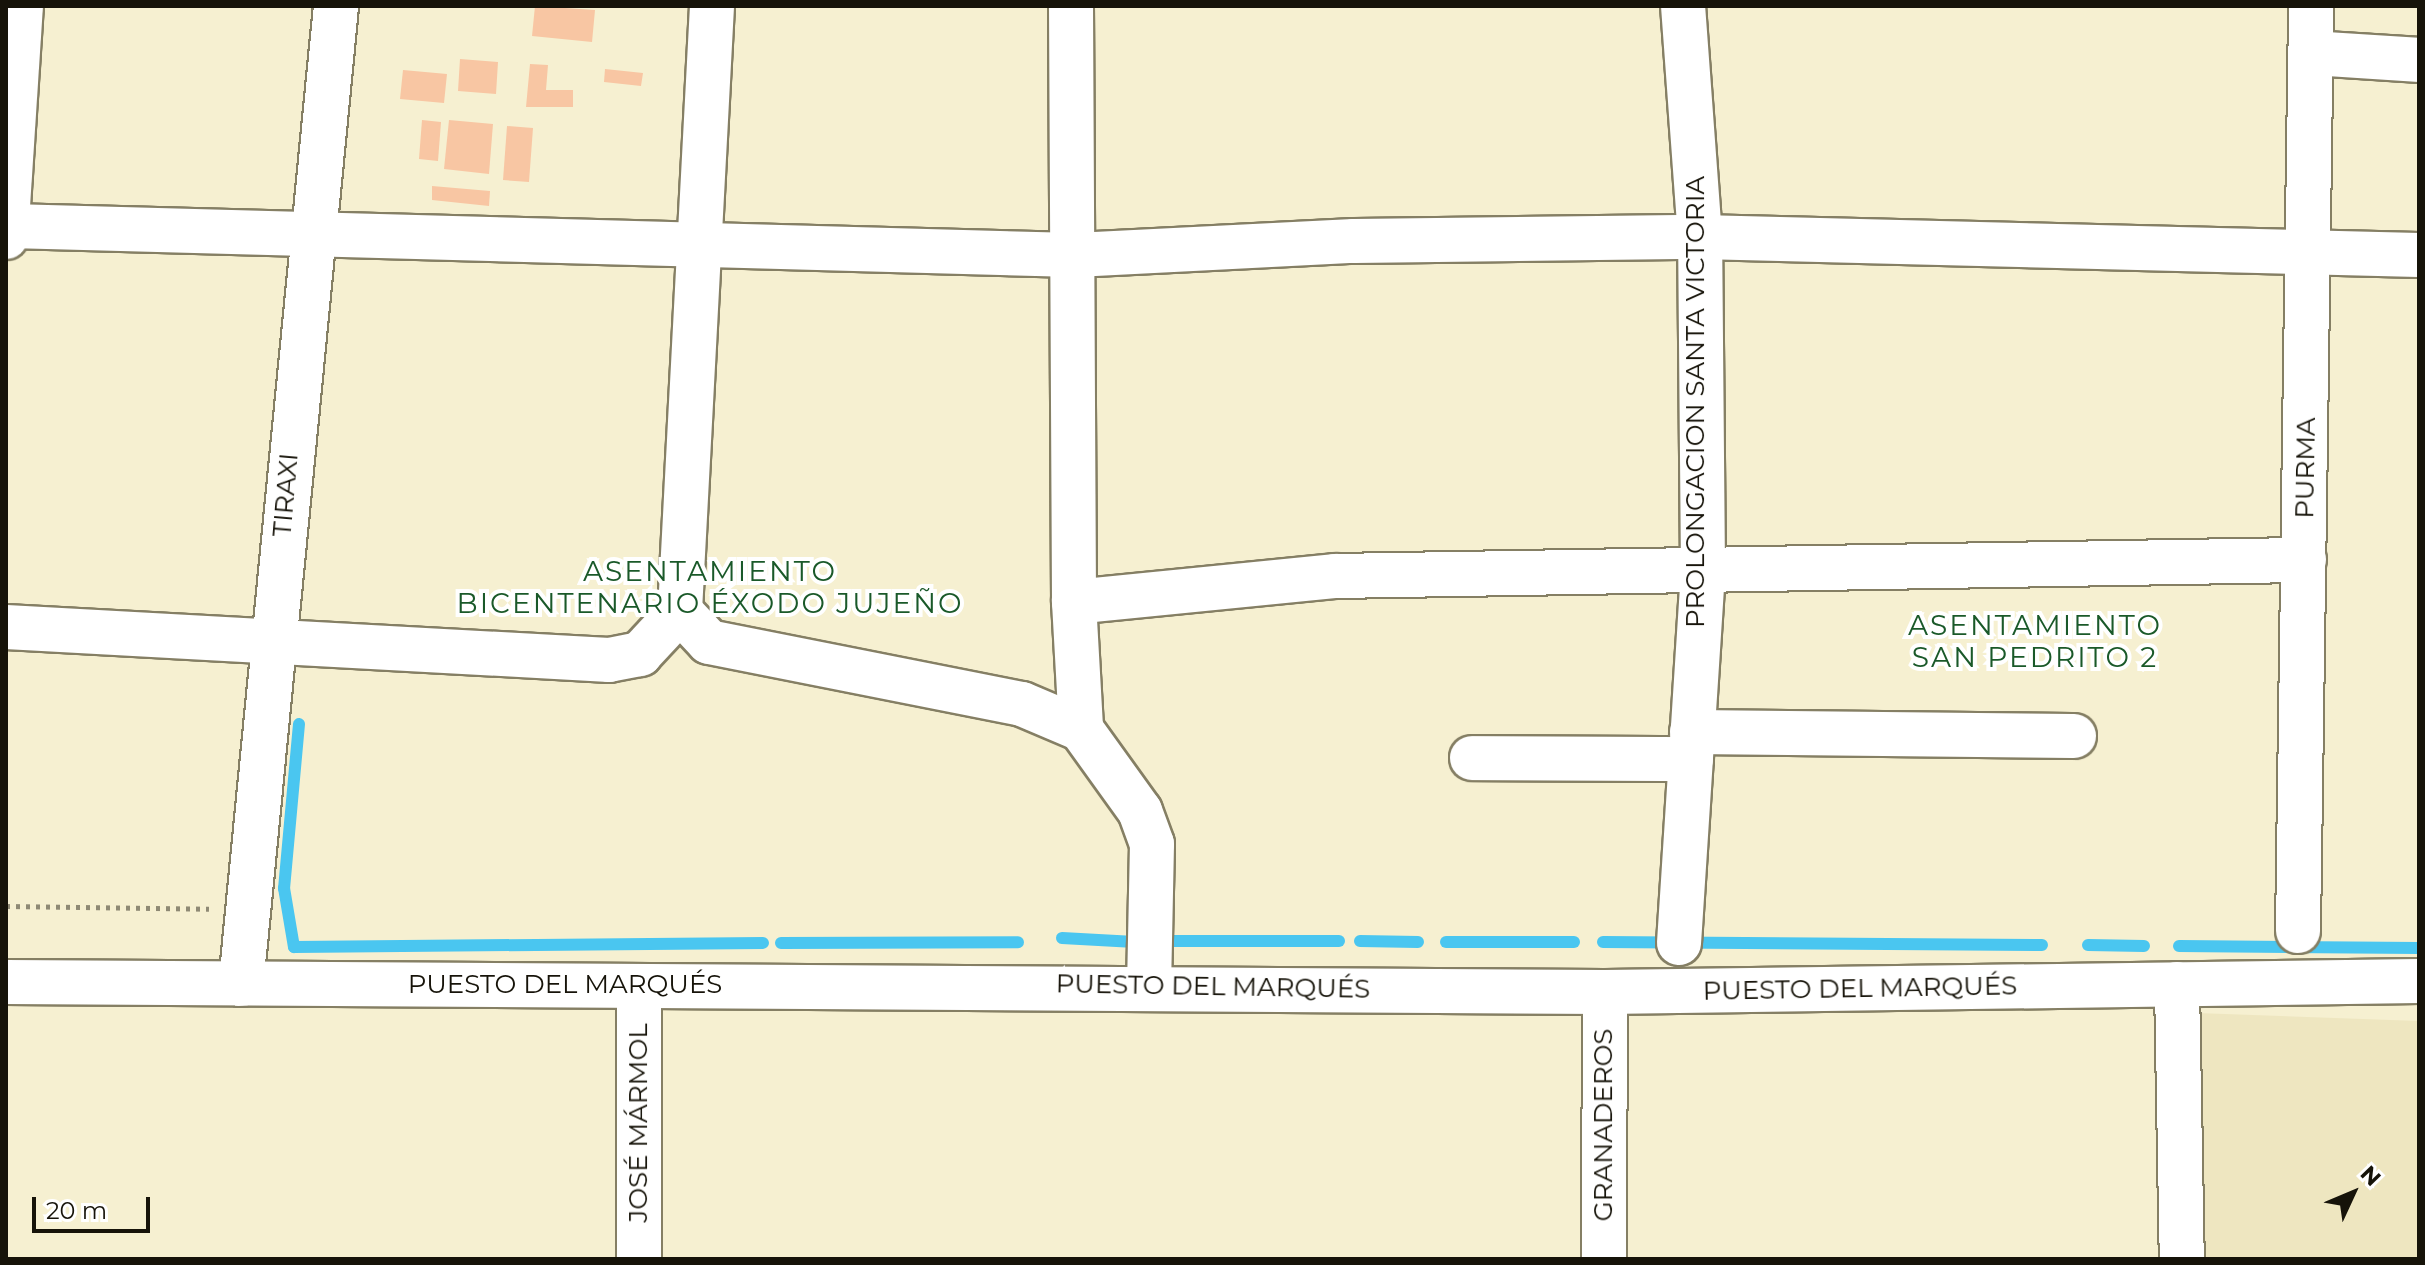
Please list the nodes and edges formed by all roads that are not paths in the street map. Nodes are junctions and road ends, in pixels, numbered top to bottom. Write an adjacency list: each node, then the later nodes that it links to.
1 (21, 6): 9 (street)
2 (336, 6): 10 (street, TIRAXI)
3 (712, 6): 12 (street)
4 (1071, 6): 13 (street)
5 (1683, 6): 11 (street, PROLONGACION SANTA VICTORIA)
6 (2311, 6): 7 (street, PURMA)
7 (2312, 53): 8 (street); 15 (street, PURMA)
8 (2419, 60)
9 (8, 232): 10 (street)
10 (311, 235): 12 (street); 21 (street, TIRAXI)
11 (1700, 237): 13 (street); 15 (street); 17 (street, PROLONGACION SANTA VICTORIA)
12 (702, 246): 13 (street); 19 (street)
13 (1075, 255): 18 (street)
14 (2419, 255): 15 (street)
15 (2309, 256): 16 (street, PURMA)
16 (2304, 560): 17 (street); 26 (street, PURMA)
17 (1703, 570): 18 (street); 24 (street, PROLONGACION SANTA VICTORIA)
18 (1074, 602): 22 (street)
19 (680, 611): 21 (street); 22 (street)
20 (6, 627): 21 (street)
21 (272, 645): 30 (street, TIRAXI)
22 (1081, 729): 32 (street)
23 (2074, 736): 24 (street)
24 (1692, 746): 25 (street); 27 (street, PROLONGACION SANTA VICTORIA)
25 (1472, 758)
26 (2298, 931)
27 (1679, 943)
28 (2419, 981): 31 (street, PUESTO DEL MARQUÉS)
29 (6, 982): 30 (street, PUESTO DEL MARQUÉS)
30 (241, 984): 33 (street, PUESTO DEL MARQUÉS)
31 (2177, 984): 34 (street, PUESTO DEL MARQUÉS); 37 (street)
32 (1149, 985): 33 (street, PUESTO DEL MARQUÉS); 34 (street, PUESTO DEL MARQUÉS)
33 (639, 986): 35 (street, JOSÉ MÁRMOL)
34 (1605, 992): 36 (street, GRANADEROS)
35 (639, 1259)
36 (1604, 1259)
37 (2182, 1259)

